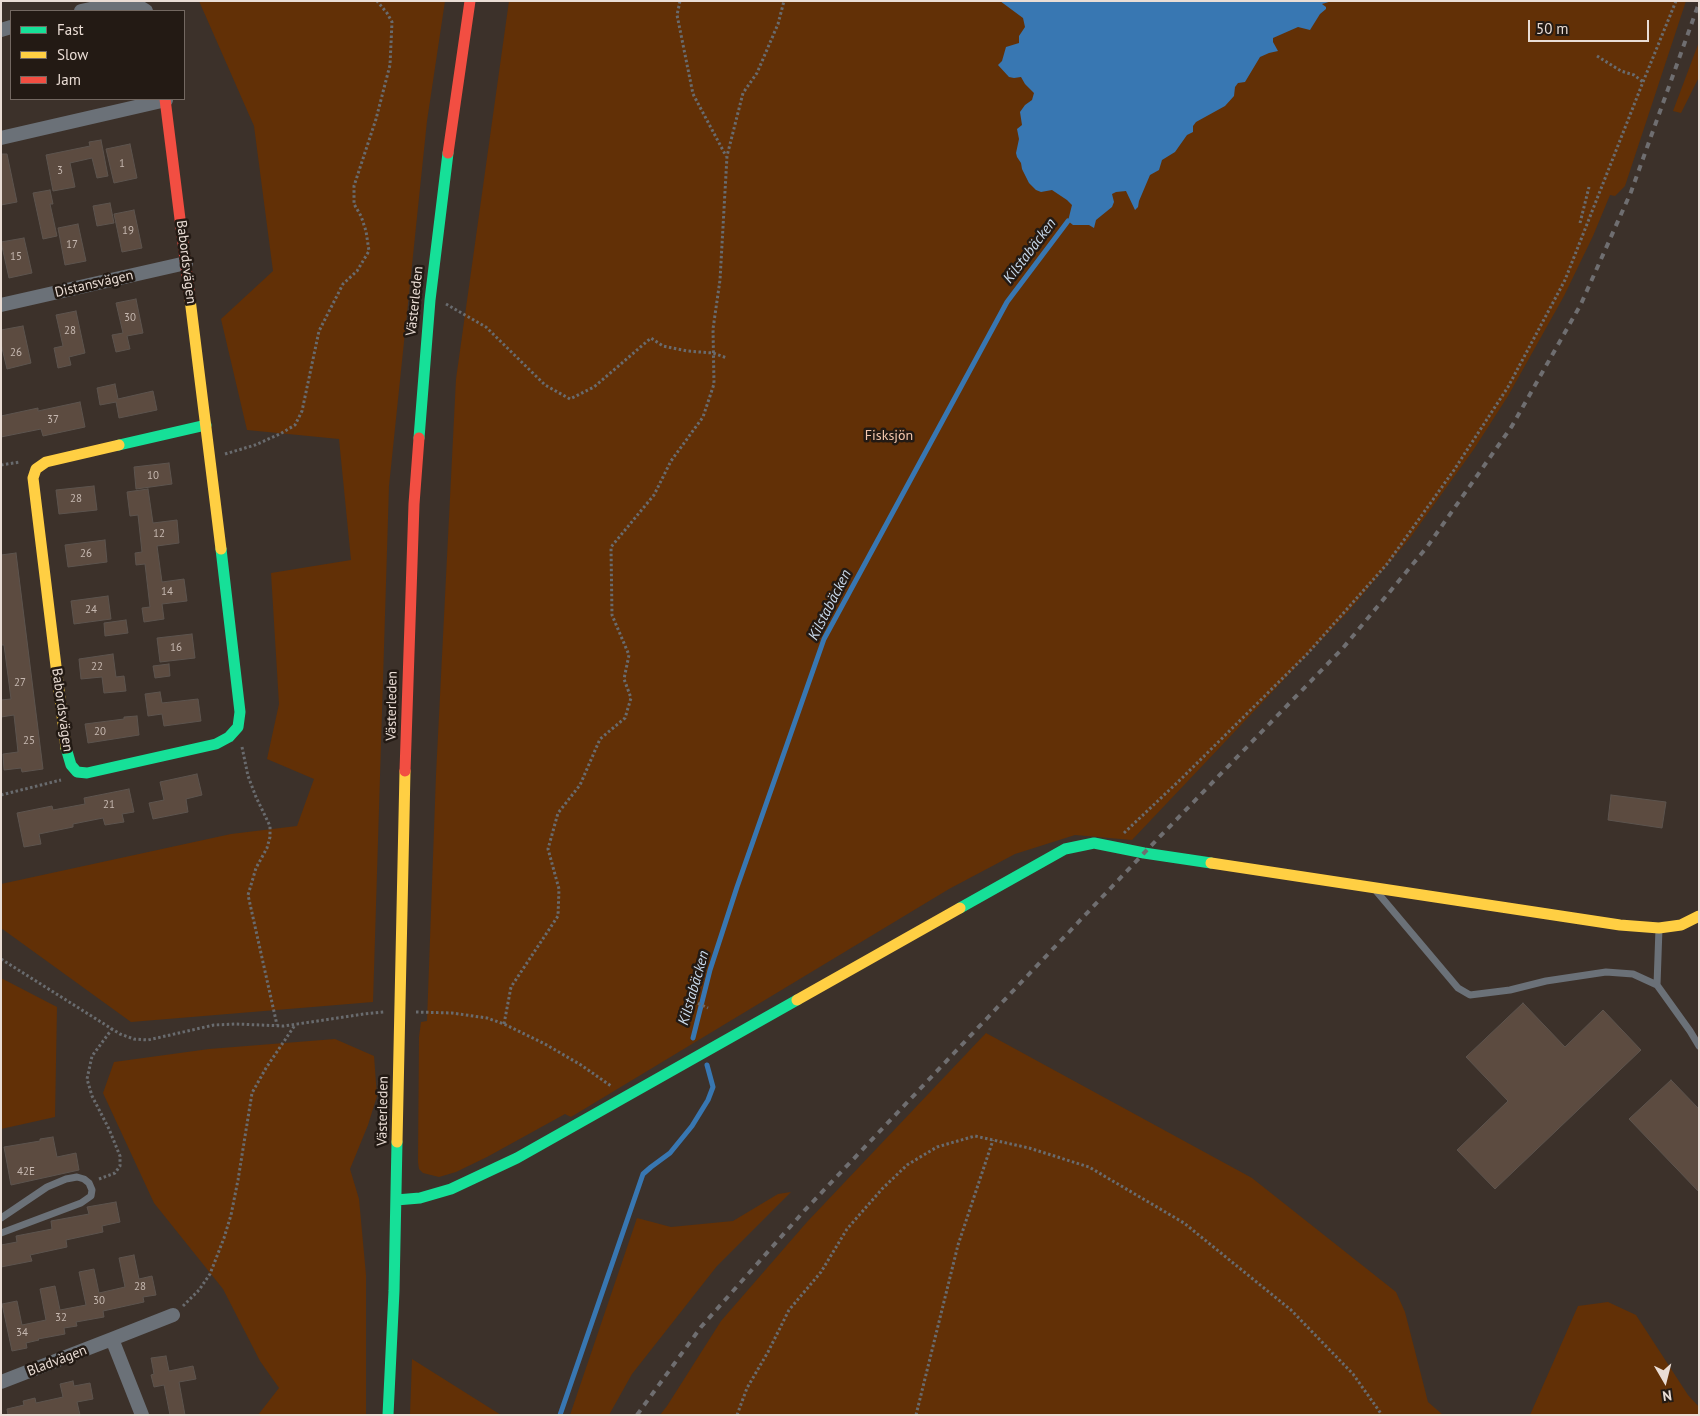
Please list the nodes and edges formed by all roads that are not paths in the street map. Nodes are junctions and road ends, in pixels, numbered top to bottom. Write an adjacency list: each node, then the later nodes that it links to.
1 (470, 1): 15 (street, Västerleden)
2 (86, 10): 3 (street)
3 (144, 10)
4 (161, 100): 6 (street)
5 (165, 100): 7 (street, Babordsvägen)
6 (1, 138)
7 (186, 263): 8 (street, Distansvägen); 9 (street, Babordsvägen)
8 (1, 305)
9 (206, 425): 9 (street, Babordsvägen)
10 (1373, 888): 12 (street); 13 (lane); 15 (street)
11 (1699, 916): 12 (street)
12 (1658, 928): 13 (lane)
13 (1657, 985): 14 (lane)
14 (1699, 1046)
15 (396, 1200): 22 (street, Västerleden)
16 (1, 1218): 17 (lane)
17 (1, 1233)
18 (173, 1315): 19 (street, Bladvägen)
19 (112, 1339): 20 (street, Bladvägen); 21 (street)
20 (1, 1382)
21 (142, 1415)
22 (388, 1415)

